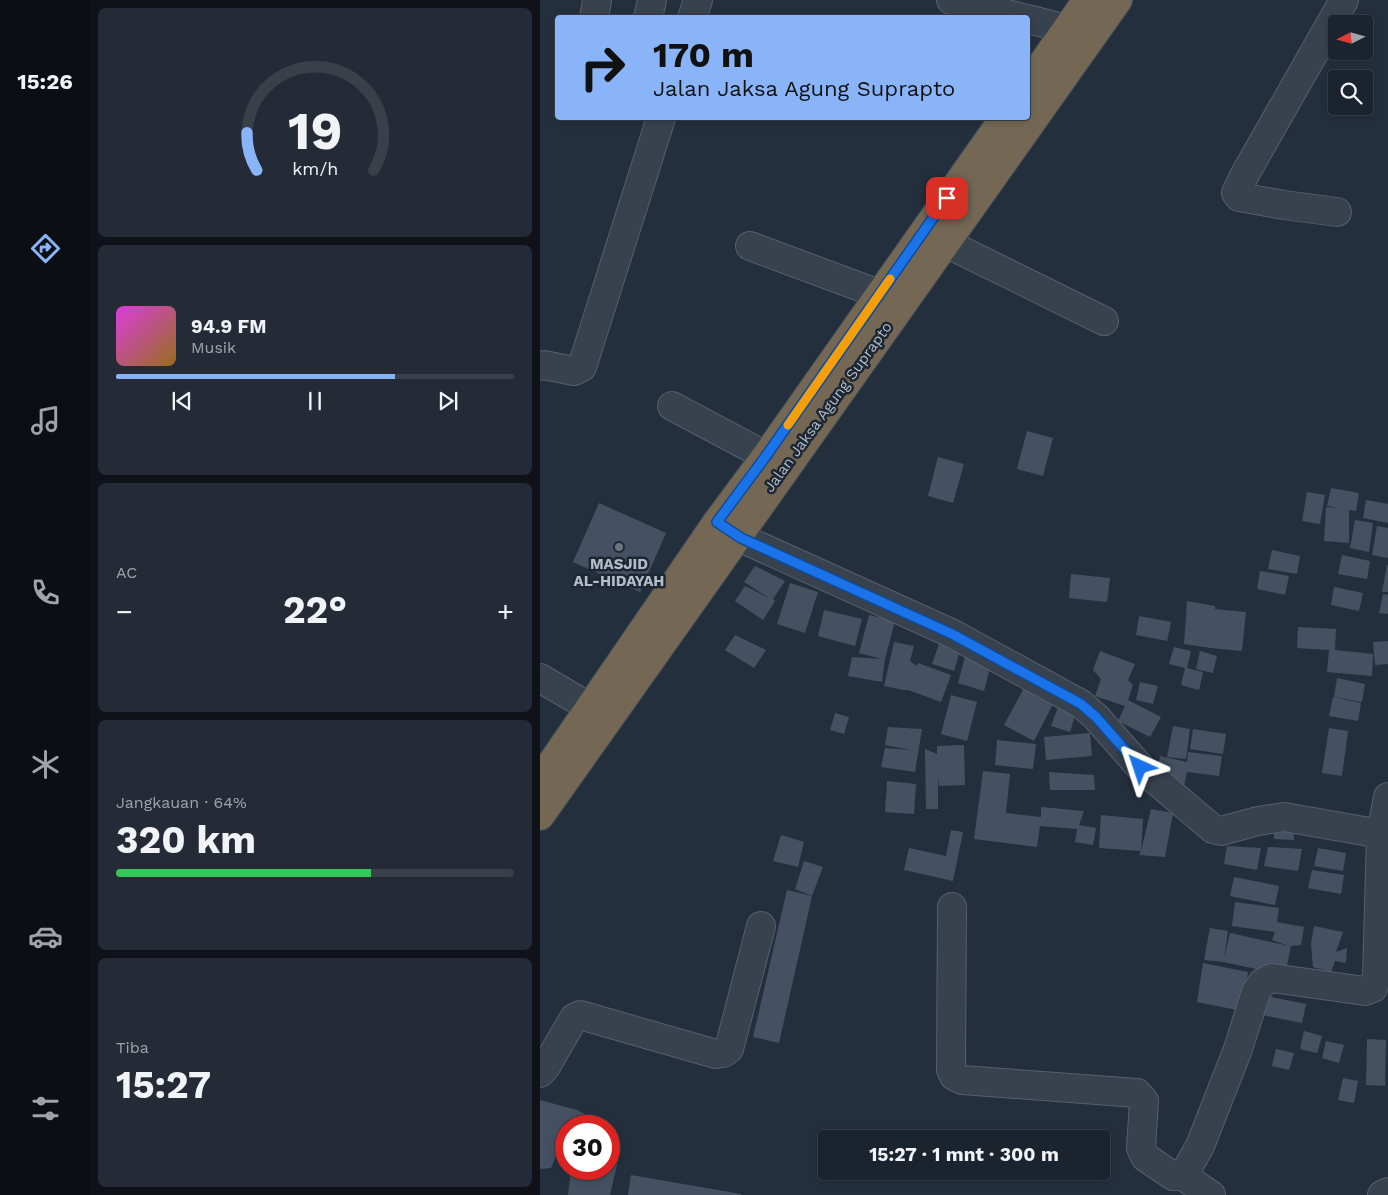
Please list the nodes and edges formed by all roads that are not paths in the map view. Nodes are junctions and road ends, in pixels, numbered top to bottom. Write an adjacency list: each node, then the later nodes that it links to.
1 (597, 0): 8 (street)
2 (652, 0): 9 (street)
3 (698, 0): 10 (street)
4 (951, 0): 11 (street)
5 (1087, 0): 13 (highway)
6 (1118, 0): 14 (highway, Jalan Jaksa Agung Suprapto)
7 (1344, 0): 18 (street)
8 (594, 15)
9 (649, 15)
10 (693, 15)
11 (1011, 15)
12 (1030, 19): 13 (street)
13 (1067, 28): 14 (street); 15 (highway)
14 (1092, 36): 19 (highway, Jalan Jaksa Agung Suprapto)
15 (1030, 81)
16 (660, 120): 23 (street)
17 (1003, 120): 21 (highway, Jalan Jaksa Agung Suprapto)
18 (1337, 212)
19 (946, 243): 22 (street); 26 (highway, Jalan Jaksa Agung Suprapto)
20 (750, 246): 21 (street)
21 (879, 294): 25 (highway, Jalan Jaksa Agung Suprapto)
22 (1104, 321)
23 (540, 366)
24 (672, 406): 25 (street)
25 (766, 456): 26 (highway, Jalan Jaksa Agung Suprapto)
26 (727, 529): 28 (highway, Jalan Jaksa Agung Suprapto); 31 (highway, Jalan Jaksa Agung Suprapto); 32 (street)
27 (540, 678): 28 (street)
28 (590, 708): 29 (highway, Jalan Jaksa Agung Suprapto)
29 (540, 780)
30 (1388, 797): 32 (street)
31 (540, 816)
32 (1384, 835): 36 (street)
33 (952, 907): 36 (street)
34 (761, 926): 35 (street)
35 (540, 1073)
36 (1183, 1176): 38 (street)
37 (1388, 1192): 39 (street)
38 (1212, 1195)
39 (1382, 1195)

